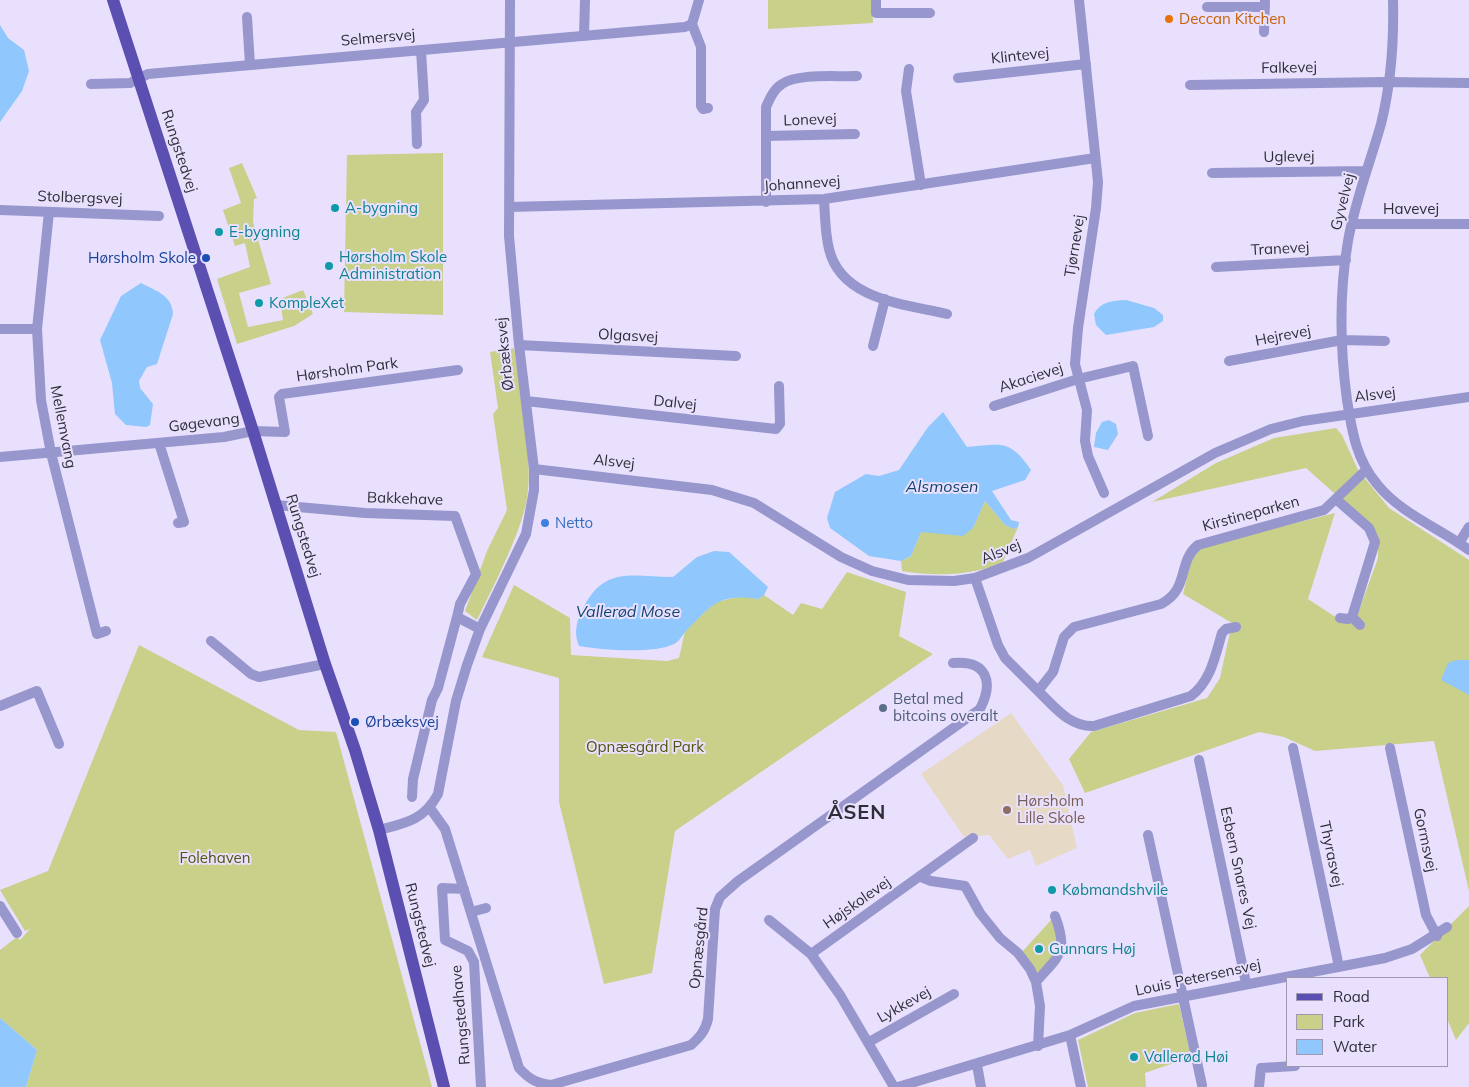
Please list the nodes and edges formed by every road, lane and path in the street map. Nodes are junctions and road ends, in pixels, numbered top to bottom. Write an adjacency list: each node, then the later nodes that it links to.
1 (114, 0): 21 (main road, Rungstedvej)
2 (510, 0): 15 (street, Ørbæksvej)
3 (585, 0): 14 (street)
4 (699, 0): 12 (street)
5 (876, 0): 10 (street)
6 (1080, 0): 17 (street, Tjørnevej)
7 (1393, 0): 23 (street, Gyvelvej)
8 (1265, 3): 9 (street); 13 (street)
9 (1207, 7)
10 (930, 13)
11 (247, 17): 18 (street)
12 (692, 24): 14 (street, Selmersvej); 27 (street)
13 (1264, 32)
14 (584, 36): 15 (street, Selmersvej)
15 (509, 41): 16 (street, Selmersvej); 37 (street, Ørbæksvej)
16 (422, 50): 18 (street, Selmersvej); 30 (street)
17 (1086, 64): 22 (street, Klintevej); 31 (street, Tjørnevej)
18 (250, 65): 21 (street, Selmersvej)
19 (910, 69): 34 (street)
20 (857, 76): 29 (street)
21 (138, 78): 25 (street, Selmersvej); 62 (main road, Rungstedvej)
22 (958, 78)
23 (1389, 82): 24 (street, Falkevej); 26 (street, Falkevej); 32 (street, Gyvelvej)
24 (1469, 83)
25 (90, 84)
26 (1190, 85)
27 (708, 108)
28 (855, 134): 29 (street, Lonevej)
29 (766, 136): 36 (street)
30 (417, 144)
31 (1095, 158): 34 (street, Johannevej); 56 (street, Tjørnevej)
32 (1366, 170): 33 (street, Uglevej); 41 (street, Gyvelvej)
33 (1212, 173)
34 (921, 185): 35 (street, Johannevej)
35 (824, 200): 36 (street, Johannevej); 45 (street)
36 (766, 202): 37 (street, Johannevej)
37 (509, 208): 51 (street, Ørbæksvej)
38 (0, 210): 39 (street, Stolbergsvej)
39 (49, 212): 40 (street, Stolbergsvej); 48 (street, Mellemvang)
40 (159, 216)
41 (1352, 224): 42 (street, Havevej); 43 (street, Gyvelvej)
42 (1469, 224)
43 (1346, 260): 44 (street, Tranevej); 49 (street, Gyvelvej)
44 (1216, 267)
45 (886, 299): 46 (street); 52 (street)
46 (947, 314)
47 (0, 329): 48 (street)
48 (37, 329): 65 (street, Mellemvang)
49 (1342, 340): 50 (street, Hejrevej); 54 (street, Hejrevej); 61 (street, Gyvelvej)
50 (1385, 341)
51 (519, 345): 53 (street, Olgasvej); 59 (street, Ørbæksvej)
52 (873, 346)
53 (736, 356)
54 (1229, 361)
55 (458, 370): 62 (street, Hørsholm Park)
56 (1078, 379): 60 (street, Akacievej); 63 (street, Akacievej); 69 (street, Tjørnevej)
57 (780, 386): 59 (street, Dalvej)
58 (1469, 397): 61 (street, Alsvej)
59 (526, 402): 67 (street, Ørbæksvej)
60 (994, 406)
61 (1349, 413): 68 (street, Gyvelvej); 76 (street, Alsvej)
62 (253, 431): 64 (street, Gøgevang); 71 (main road, Rungstedvej)
63 (1148, 436)
64 (159, 444): 65 (street, Gøgevang); 72 (street, Gøgevang)
65 (51, 453): 66 (street, Gøgevang); 83 (street, Mellemvang)
66 (0, 457)
67 (534, 470): 76 (street, Alsvej); 82 (street, Ørbæksvej)
68 (1366, 470): 70 (street, Kirstineparken); 74 (street, Gyvelvej)
69 (1104, 493)
70 (1337, 500): 78 (street); 87 (street, Kirstineparken)
71 (276, 505): 77 (street, Bakkehave); 86 (main road, Rungstedvej)
72 (178, 523)
73 (1469, 527): 74 (street)
74 (1459, 543): 75 (street, Gyvelvej)
75 (1469, 550)
76 (975, 578): 87 (street)
77 (457, 617): 82 (street); 93 (street, Bakkehave)
78 (1352, 617): 79 (street); 80 (street)
79 (1340, 618)
80 (1360, 625)
81 (1236, 628): 87 (street)
82 (480, 629): 94 (street, Ørbæksvej)
83 (106, 631)
84 (211, 641): 86 (street)
85 (953, 663): 102 (street, Opnæsgård)
86 (325, 664): 95 (main road, Rungstedvej)
87 (1038, 691)
88 (0, 706): 89 (street)
89 (58, 744)
90 (1293, 748): 109 (street, Thyrasvej)
91 (1390, 748): 107 (street, Gormsvej)
92 (1199, 760): 111 (street, Esbern Snares Vej)
93 (412, 798)
94 (430, 808): 95 (street); 99 (street, Opnæsgård)
95 (379, 830): 120 (main road, Rungstedvej)
96 (1148, 835): 113 (street)
97 (973, 838): 98 (street, Højskolevej)
98 (921, 877): 108 (street, Højskolevej); 110 (street)
99 (464, 889): 102 (street, Opnæsgård); 121 (street, Rungstedhave)
100 (0, 906): 106 (street)
101 (486, 908): 102 (street)
102 (471, 912)
103 (1055, 916): 110 (street)
104 (769, 920): 108 (street)
105 (1448, 927): 107 (street, Louis Petersensvej)
106 (16, 933)
107 (1437, 936): 109 (street, Louis Petersensvej)
108 (811, 954): 115 (street)
109 (1339, 967): 111 (street, Louis Petersensvej)
110 (1036, 982): 116 (street)
111 (1246, 983): 113 (street, Louis Petersensvej)
112 (954, 994): 115 (street, Lykkevej)
113 (1182, 996): 114 (street, Louis Petersensvej); 119 (street)
114 (1070, 1035): 116 (street, Louis Petersensvej); 124 (street)
115 (869, 1042): 122 (street)
116 (1038, 1046): 117 (street, Louis Petersensvej)
117 (977, 1065): 122 (street, Louis Petersensvej); 123 (street)
118 (1286, 1067): 125 (street)
119 (1202, 1085)
120 (444, 1087)
121 (481, 1087)
122 (896, 1087)
123 (981, 1087)
124 (1081, 1087)
125 (1260, 1087)

